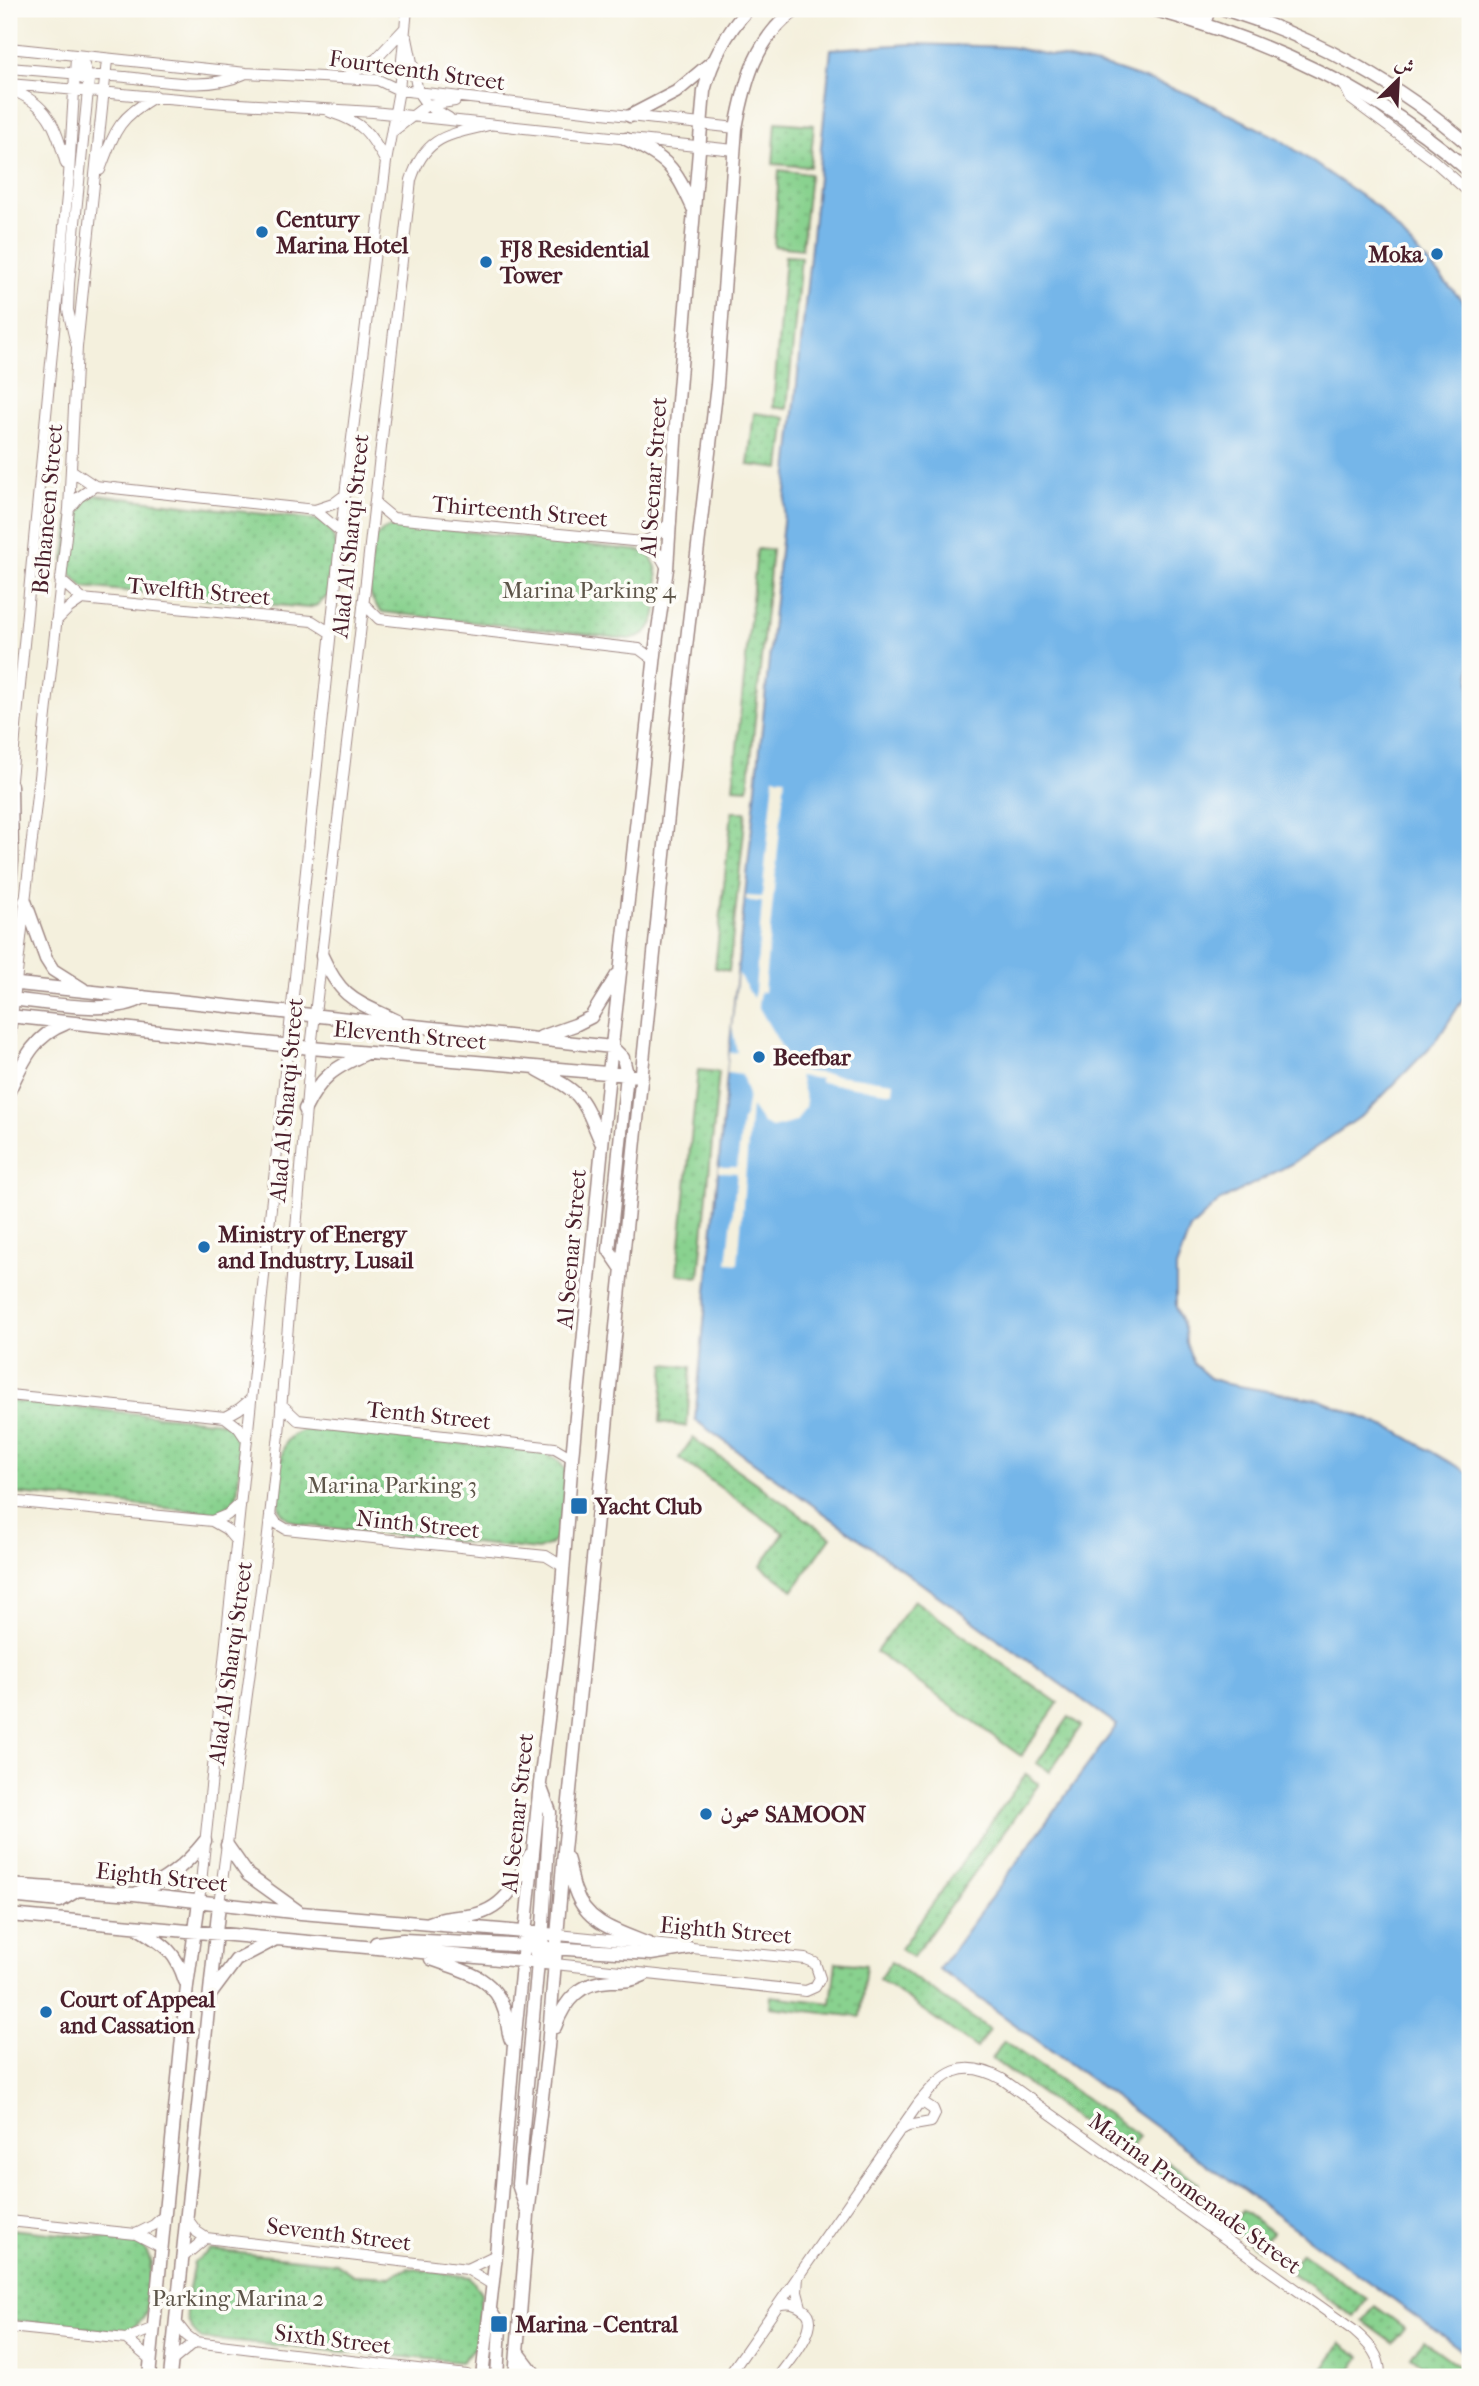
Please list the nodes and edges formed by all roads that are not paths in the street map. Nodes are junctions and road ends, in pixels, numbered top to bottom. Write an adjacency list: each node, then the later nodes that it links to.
1 (407, 9): 9 (street, Alad Al Sharqi Street)
2 (748, 9): 13 (street)
3 (797, 9): 39 (street, Al Seenar Street)
4 (1152, 9): 7 (street)
5 (1209, 9): 8 (street)
6 (1224, 9): 14 (street)
7 (1167, 11): 8 (street)
8 (1204, 24): 21 (street)
9 (405, 27): 20 (street); 25 (street, Alad Al Sharqi Street); 28 (street)
10 (9, 48): 11 (street, Fourteenth Street)
11 (76, 57): 12 (street, Fourteenth Street); 17 (street, Belhaneen Street); 18 (street)
12 (107, 60): 16 (street, Fourteenth Street); 18 (street); 19 (street, Belhaneen Street)
13 (713, 61): 34 (street); 37 (street, Al Seenar Street)
14 (1351, 64): 21 (street); 43 (street)
15 (9, 68): 17 (street)
16 (246, 73): 19 (street); 20 (street, Fourteenth Street)
17 (75, 74): 18 (street); 24 (street, Belhaneen Street)
18 (88, 75): 19 (street); 24 (street); 26 (street)
19 (105, 76): 27 (street, Belhaneen Street)
20 (344, 77): 25 (street, Fourteenth Street)
21 (1343, 82): 46 (street); 49 (street)
22 (9, 83): 24 (street, Fourteenth Street)
23 (9, 89): 47 (street)
24 (73, 89): 26 (street, Fourteenth Street); 47 (street, Belhaneen Street)
25 (399, 90): 28 (street, Fourteenth Street); 33 (street, Alad Al Sharqi Street)
26 (88, 91): 27 (street, Fourteenth Street); 51 (street)
27 (103, 92): 29 (street, Fourteenth Street); 48 (street, Belhaneen Street)
28 (418, 92): 30 (street, Fourteenth Street); 31 (street)
29 (156, 96): 32 (street, Fourteenth Street); 48 (street)
30 (483, 99): 31 (street); 34 (street, Fourteenth Street)
31 (427, 105): 35 (street); 36 (street)
32 (313, 107): 33 (street, Fourteenth Street); 45 (street)
33 (395, 115): 35 (street, Fourteenth Street); 40 (street, Alad Al Sharqi Street)
34 (630, 116): 37 (street, Fourteenth Street)
35 (410, 117): 36 (street, Fourteenth Street); 40 (street)
36 (451, 120): 38 (street, Fourteenth Street)
37 (701, 124): 39 (street, Fourteenth Street); 42 (street, Al Seenar Street)
38 (489, 125): 41 (street, Fourteenth Street); 55 (street, Alad Al Sharqi Street)
39 (736, 128): 44 (street, Al Seenar Street)
40 (392, 132): 45 (street, Alad Al Sharqi Street)
41 (626, 139): 42 (street, Fourteenth Street); 50 (street)
42 (699, 146): 44 (street, Fourteenth Street); 50 (street, Al Seenar Street)
43 (1470, 146)
44 (734, 150): 99 (street, Al Seenar Street)
45 (386, 162): 54 (street, Alad Al Sharqi Street)
46 (1470, 172)
47 (69, 176): 76 (street, Belhaneen Street)
48 (96, 180): 51 (street, Belhaneen Street)
49 (1470, 193)
50 (694, 210): 59 (street, Al Seenar Street)
51 (78, 347): 52 (street, Belhaneen Street)
52 (71, 470): 53 (street); 56 (street, Belhaneen Street)
53 (95, 486): 56 (street); 57 (street)
54 (345, 495): 57 (street); 60 (street, Alad Al Sharqi Street)
55 (375, 503): 58 (street); 61 (street, Alad Al Sharqi Street)
56 (69, 509): 64 (street, Belhaneen Street)
57 (315, 510): 60 (street)
58 (393, 518): 61 (street); 62 (street, Thirteenth Street)
59 (671, 521): 62 (street); 63 (street, Al Seenar Street)
60 (341, 533): 67 (street, Alad Al Sharqi Street)
61 (372, 534): 66 (street, Alad Al Sharqi Street)
62 (643, 542): 63 (street)
63 (667, 569): 73 (street, Al Seenar Street)
64 (60, 580): 65 (street); 69 (street, Belhaneen Street)
65 (82, 599): 69 (street); 70 (street, Twelfth Street)
66 (364, 604): 68 (street); 72 (street, Alad Al Sharqi Street)
67 (333, 607): 70 (street); 71 (street, Alad Al Sharqi Street)
68 (379, 619): 72 (street); 74 (street)
69 (56, 621): 79 (street, Belhaneen Street)
70 (312, 621): 71 (street, Twelfth Street)
71 (331, 633): 85 (street, Alad Al Sharqi Street)
72 (360, 634): 80 (street, Alad Al Sharqi Street)
73 (657, 636): 74 (street); 75 (street, Al Seenar Street)
74 (639, 649): 75 (street)
75 (654, 660): 81 (street, Al Seenar Street)
76 (11, 785): 77 (street, Belhaneen Street); 78 (street)
77 (9, 801)
78 (9, 893)
79 (25, 901): 82 (street); 83 (street, Belhaneen Street)
80 (322, 956): 87 (street, Alad Al Sharqi Street); 89 (street)
81 (621, 968): 90 (street); 93 (street, Al Seenar Street)
82 (86, 991): 83 (street, Eleventh Street); 84 (street, Eleventh Street)
83 (11, 992): 84 (street); 86 (street, Belhaneen Street)
84 (144, 997): 85 (street, Eleventh Street)
85 (292, 1012): 87 (street, Eleventh Street); 92 (street, Alad Al Sharqi Street)
86 (10, 1015): 88 (street, Eleventh Street); 91 (street, Belhaneen Street)
87 (314, 1015): 89 (street, Eleventh Street); 94 (street, Alad Al Sharqi Street)
88 (69, 1023): 92 (street, Eleventh Street); 100 (street)
89 (404, 1024): 90 (street, Eleventh Street)
90 (537, 1039): 93 (street, Eleventh Street)
91 (9, 1045)
92 (288, 1045): 94 (street, Eleventh Street); 105 (street, Alad Al Sharqi Street)
93 (612, 1047): 97 (street, Al Seenar Street); 98 (street)
94 (311, 1048): 95 (street, Eleventh Street); 101 (street, Alad Al Sharqi Street)
95 (368, 1053): 96 (street, Eleventh Street); 101 (street)
96 (532, 1066): 97 (street, Eleventh Street); 102 (street)
97 (609, 1073): 98 (street, Eleventh Street); 102 (street, Al Seenar Street)
98 (627, 1074): 99 (street, Eleventh Street); 103 (street)
99 (642, 1076): 103 (street, Al Seenar Street)
100 (9, 1090)
101 (305, 1109): 106 (street, Alad Al Sharqi Street)
102 (602, 1144): 110 (street, Al Seenar Street)
103 (622, 1269): 128 (street, Al Seenar Street)
104 (9, 1395): 107 (street)
105 (251, 1398): 107 (street); 111 (street, Alad Al Sharqi Street)
106 (281, 1404): 108 (street); 109 (street, Alad Al Sharqi Street)
107 (225, 1417): 111 (street)
108 (298, 1420): 109 (street); 112 (street, Tenth Street)
109 (279, 1434): 116 (street, Alad Al Sharqi Street)
110 (574, 1435): 112 (street); 113 (street, Al Seenar Street)
111 (247, 1440): 115 (street, Alad Al Sharqi Street)
112 (555, 1448): 113 (street, Tenth Street)
113 (572, 1458): 120 (street, Al Seenar Street)
114 (9, 1501): 117 (street)
115 (240, 1502): 117 (street); 119 (street, Alad Al Sharqi Street)
116 (270, 1514): 118 (street); 121 (street, Alad Al Sharqi Street)
117 (212, 1521): 119 (street)
118 (286, 1529): 121 (street); 122 (street, Ninth Street)
119 (236, 1541): 125 (street, Alad Al Sharqi Street)
120 (566, 1543): 122 (street); 123 (street, Al Seenar Street)
121 (267, 1544): 126 (street, Alad Al Sharqi Street)
122 (546, 1556): 123 (street, Ninth Street)
123 (564, 1567): 124 (street, Al Seenar Street)
124 (540, 1785): 127 (street, Al Seenar Street); 146 (street)
125 (205, 1841): 133 (street); 135 (street, Alad Al Sharqi Street)
126 (227, 1845): 136 (street, Alad Al Sharqi Street); 137 (street)
127 (534, 1845): 139 (street); 143 (street, Al Seenar Street)
128 (564, 1851): 145 (street); 146 (street, Al Seenar Street)
129 (9, 1878): 131 (street)
130 (9, 1885): 131 (street, Eighth Street)
131 (26, 1886): 132 (street, Eighth Street)
132 (78, 1890): 133 (street, Eighth Street); 134 (street)
133 (134, 1894): 135 (street, Eighth Street)
134 (9, 1896)
135 (199, 1902): 136 (street, Eighth Street); 141 (street, Alad Al Sharqi Street)
136 (219, 1904): 137 (street, Eighth Street); 142 (street, Alad Al Sharqi Street)
137 (301, 1913): 139 (street, Eighth Street)
138 (9, 1915): 140 (street)
139 (426, 1925): 143 (street, Eighth Street)
140 (136, 1927): 141 (street); 153 (street)
141 (195, 1931): 142 (street); 153 (street, Alad Al Sharqi Street)
142 (215, 1933): 144 (street); 154 (street, Alad Al Sharqi Street)
143 (526, 1933): 146 (street, Al Seenar Street)
144 (274, 1940): 147 (street); 154 (street)
145 (649, 1944): 146 (street, Eighth Street); 148 (street, Eighth Street)
146 (542, 1946): 147 (street); 148 (street); 150 (street, Al Seenar Street); 151 (street, Al Seenar Street); 159 (street)
147 (349, 1947): 149 (street)
148 (689, 1948): 152 (street, Eighth Street)
149 (419, 1953): 150 (street); 155 (street)
150 (522, 1962): 155 (street, Al Seenar Street)
151 (555, 1964): 152 (street, Eighth Street); 156 (street, Al Seenar Street)
152 (644, 1975): 156 (street)
153 (187, 1986): 160 (street, Alad Al Sharqi Street)
154 (210, 1995): 161 (street, Alad Al Sharqi Street)
155 (514, 2046): 166 (street, Al Seenar Street)
156 (548, 2047): 159 (street, Al Seenar Street)
157 (918, 2104): 158 (street); 158 (street); 182 (street, Marina Promenade Street)
158 (898, 2132): 169 (street)
159 (528, 2215): 179 (street, Al Seenar Street)
160 (164, 2216): 163 (street); 165 (street, Alad Al Sharqi Street)
161 (186, 2216): 164 (street); 167 (street, Alad Al Sharqi Street)
162 (9, 2221): 163 (street)
163 (136, 2234): 165 (street)
164 (206, 2238): 167 (street); 168 (street, Seventh Street)
165 (161, 2247): 176 (street, Alad Al Sharqi Street)
166 (496, 2255): 168 (street); 170 (street, Al Seenar Street)
167 (182, 2259): 174 (street, Alad Al Sharqi Street)
168 (467, 2269): 170 (street, Seventh Street)
169 (798, 2276): 171 (street); 172 (street)
170 (493, 2285): 173 (street, Al Seenar Street)
171 (778, 2305): 172 (street); 190 (street)
172 (801, 2307): 191 (street)
173 (490, 2310): 186 (street, Al Seenar Street); 187 (street)
174 (175, 2321): 178 (street); 181 (street, Alad Al Sharqi Street)
175 (9, 2327): 177 (street)
176 (154, 2328): 177 (street); 180 (street, Alad Al Sharqi Street)
177 (126, 2339): 180 (street)
178 (195, 2342): 181 (street); 183 (street, Sixth Street)
179 (517, 2352): 188 (street, Al Seenar Street); 189 (street)
180 (151, 2360): 184 (street, Alad Al Sharqi Street)
181 (172, 2361): 185 (street, Alad Al Sharqi Street)
182 (1380, 2373)
183 (467, 2375)
184 (149, 2377)
185 (170, 2377)
186 (482, 2377)
187 (497, 2377)
188 (515, 2377)
189 (537, 2377)
190 (728, 2377)
191 (778, 2377)

